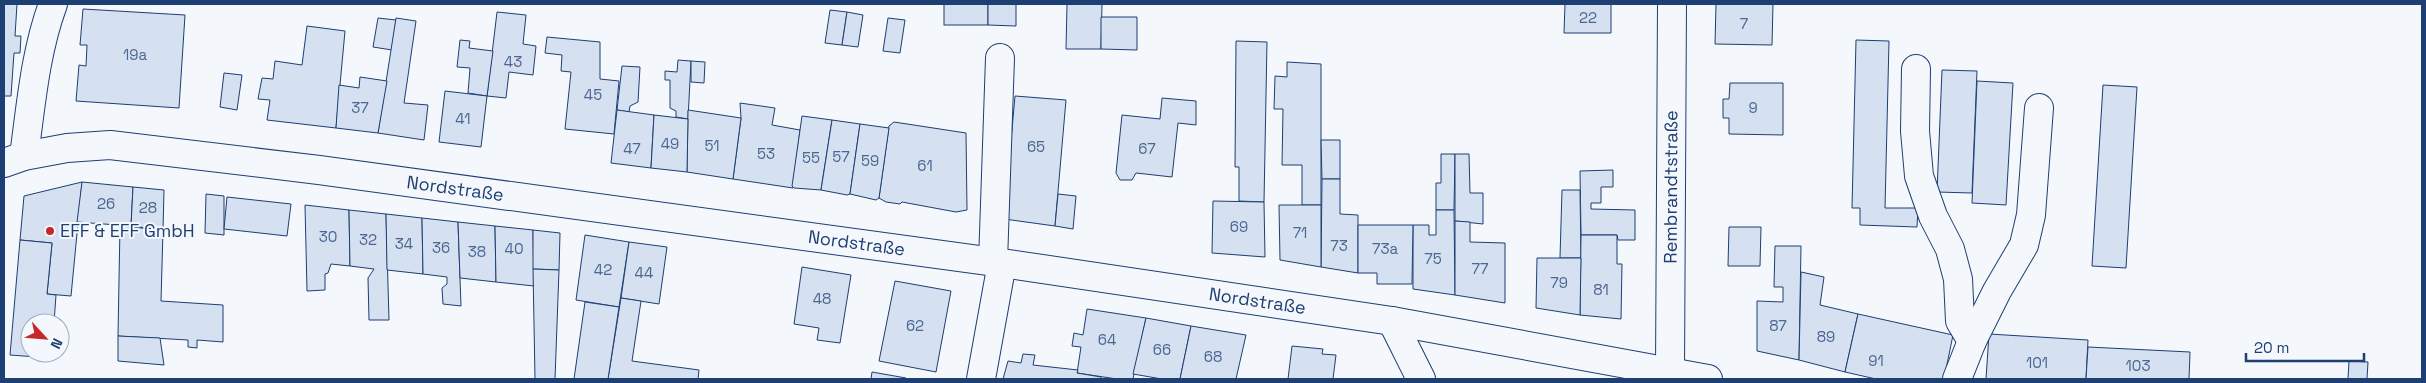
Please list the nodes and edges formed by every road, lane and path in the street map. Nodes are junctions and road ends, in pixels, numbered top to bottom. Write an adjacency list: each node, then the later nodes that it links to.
1 (53, 4): 6 (street)
2 (1672, 4): 10 (street, Rembrandtstraße)
3 (1000, 58): 7 (street)
4 (1916, 69): 9 (street)
5 (2038, 108): 9 (street)
6 (14, 160): 7 (street, Nordstraße)
7 (998, 262): 8 (street, Nordstraße); 11 (street)
8 (1392, 321): 10 (street, Nordstraße); 12 (street)
9 (1972, 341): 14 (street)
10 (1670, 371): 13 (street, Nordstraße)
11 (981, 379)
12 (1421, 379)
13 (1708, 379)
14 (1957, 379)

